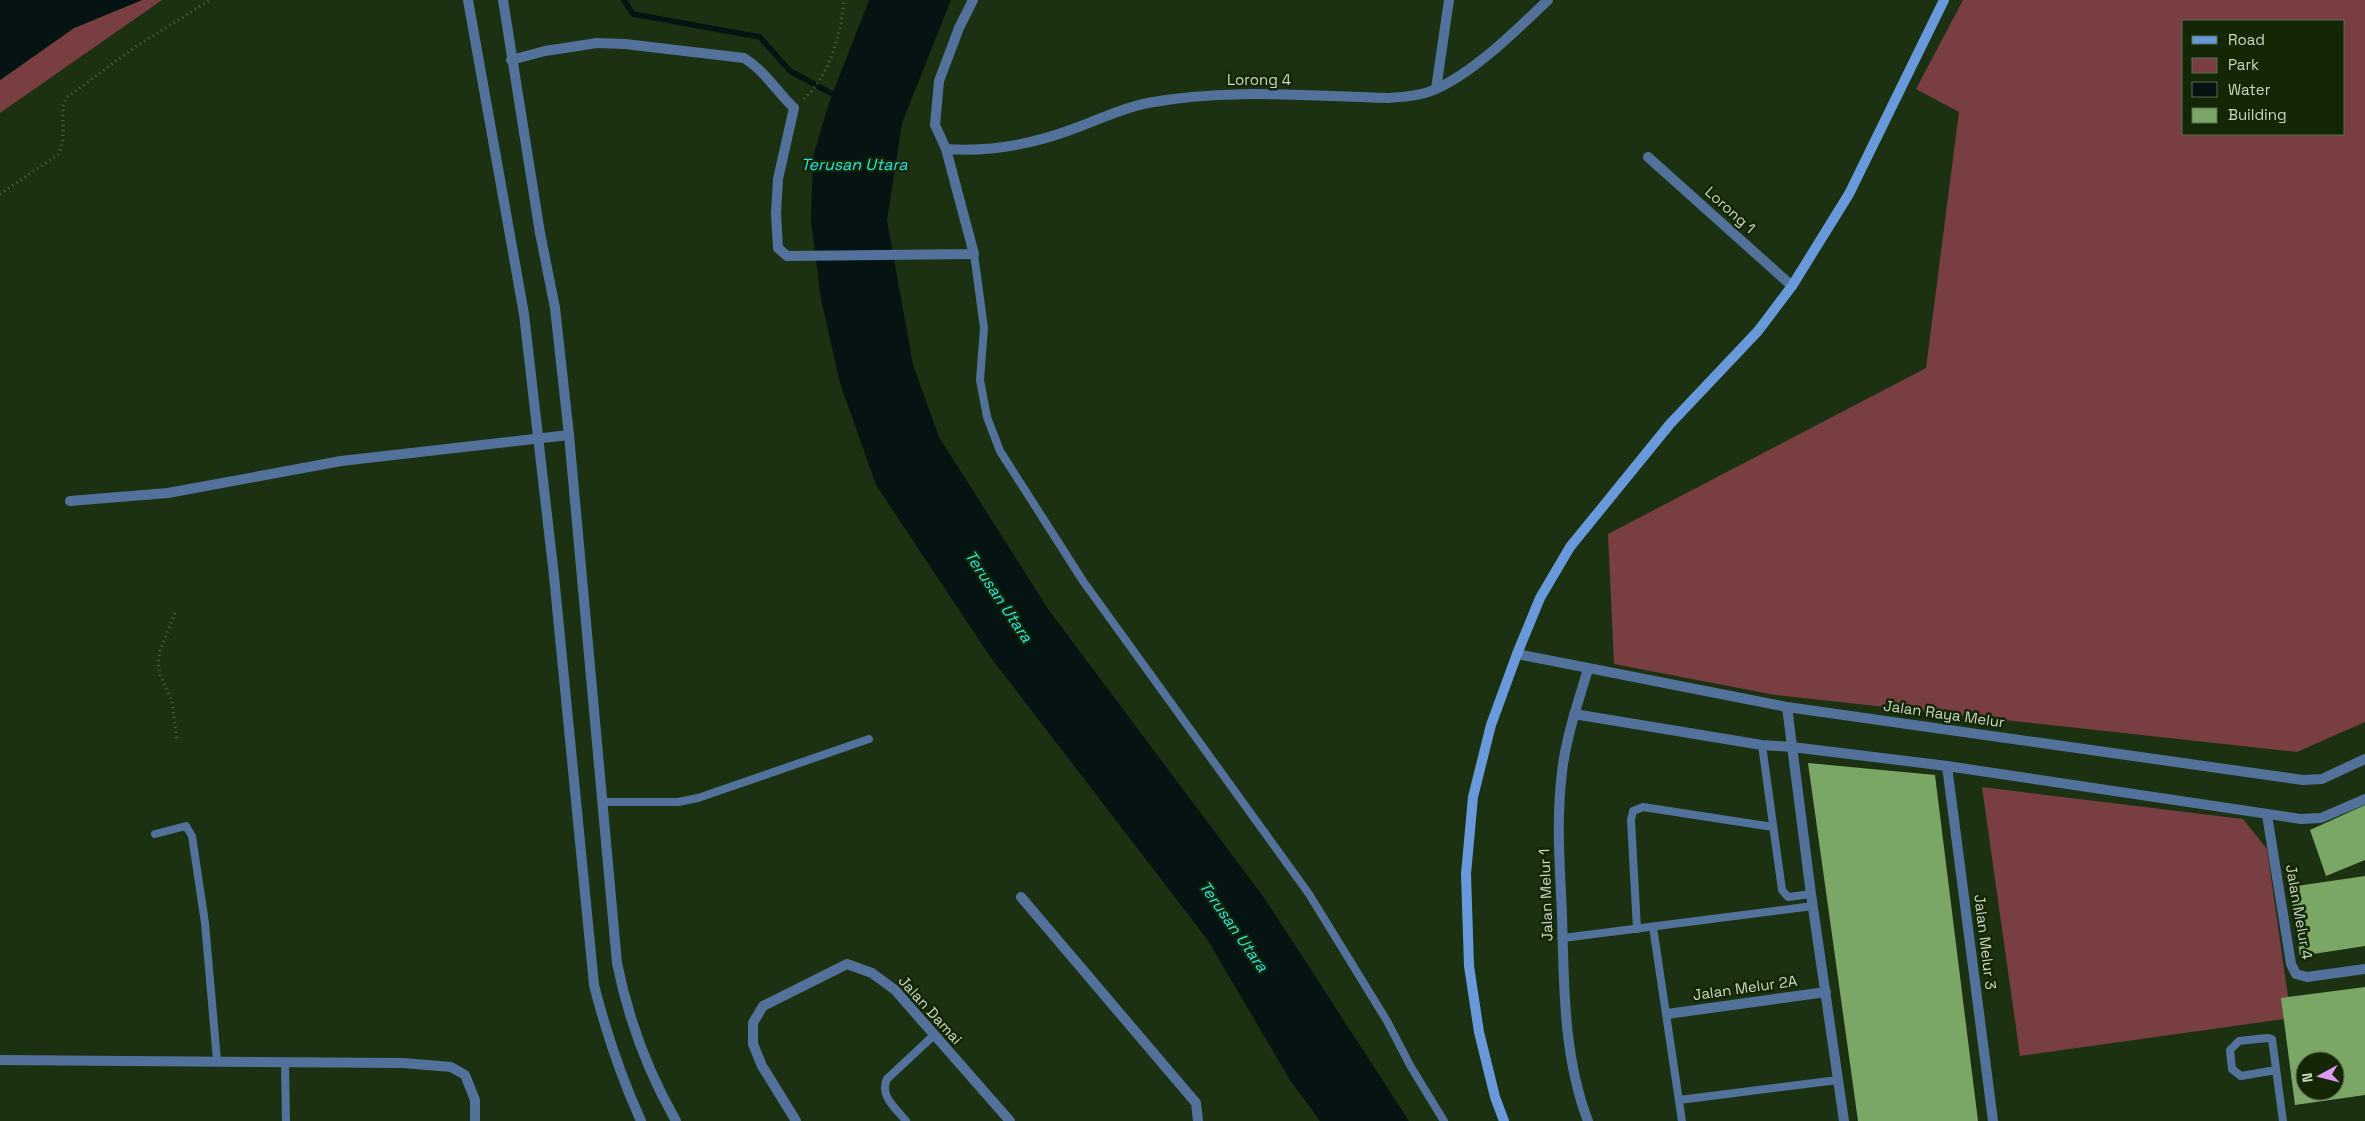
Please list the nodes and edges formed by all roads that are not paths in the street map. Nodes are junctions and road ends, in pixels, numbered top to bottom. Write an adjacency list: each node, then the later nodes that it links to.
1 (468, 0): 14 (street)
2 (503, 0): 7 (street)
3 (973, 0): 9 (street)
4 (1449, 0): 8 (street)
5 (1548, 0): 8 (street, Lorong 4)
6 (1944, 0): 12 (main road)
7 (511, 60): 11 (street); 13 (street)
8 (1436, 89): 9 (street, Lorong 4)
9 (946, 149): 11 (street)
10 (1648, 157): 12 (street, Lorong 1)
11 (968, 255): 54 (lane)
12 (1792, 286): 16 (main road)
13 (569, 435): 14 (street); 26 (street)
14 (538, 439): 15 (street); 48 (street)
15 (70, 501)
16 (1517, 654): 17 (street, Jalan Raya Melur); 55 (main road)
17 (1588, 669): 18 (street, Jalan Raya Melur); 19 (street, Jalan Melur 1)
18 (1787, 707): 22 (street); 23 (street, Jalan Raya Melur)
19 (1574, 714): 21 (street); 35 (street, Jalan Melur 1)
20 (869, 739): 26 (lane)
21 (1762, 745): 22 (street); 28 (lane)
22 (1792, 746): 24 (street); 30 (street)
23 (2365, 759)
24 (1947, 766): 27 (street); 59 (street, Jalan Melur 3)
25 (2365, 799): 27 (street)
26 (602, 802): 49 (street)
27 (2267, 815): 36 (street, Jalan Melur 4)
28 (1773, 827): 30 (lane); 34 (lane)
29 (155, 834): 41 (lane)
30 (1811, 894): 32 (street)
31 (1021, 897): 53 (street)
32 (1812, 906): 33 (lane); 37 (street)
33 (1653, 927): 34 (lane); 38 (lane)
34 (1637, 929): 35 (lane)
35 (1563, 938): 56 (street, Jalan Melur 1)
36 (2365, 970)
37 (1826, 992): 38 (street, Jalan Melur 2A); 44 (street)
38 (1667, 1014): 45 (lane)
39 (933, 1036): 50 (street, Jalan Damai); 51 (lane); 52 (street, Jalan Damai)
40 (0, 1060): 41 (street)
41 (217, 1060): 42 (street)
42 (285, 1063): 46 (lane); 47 (street)
43 (2276, 1070): 43 (lane); 60 (lane)
44 (1838, 1080): 45 (lane); 58 (street)
45 (1679, 1100): 57 (lane)
46 (286, 1121)
47 (475, 1121)
48 (641, 1121)
49 (676, 1121)
50 (796, 1121)
51 (906, 1121)
52 (1010, 1121)
53 (1198, 1121)
54 (1444, 1121)
55 (1504, 1121)
56 (1588, 1121)
57 (1682, 1121)
58 (1844, 1121)
59 (1994, 1121)
60 (2283, 1121)

